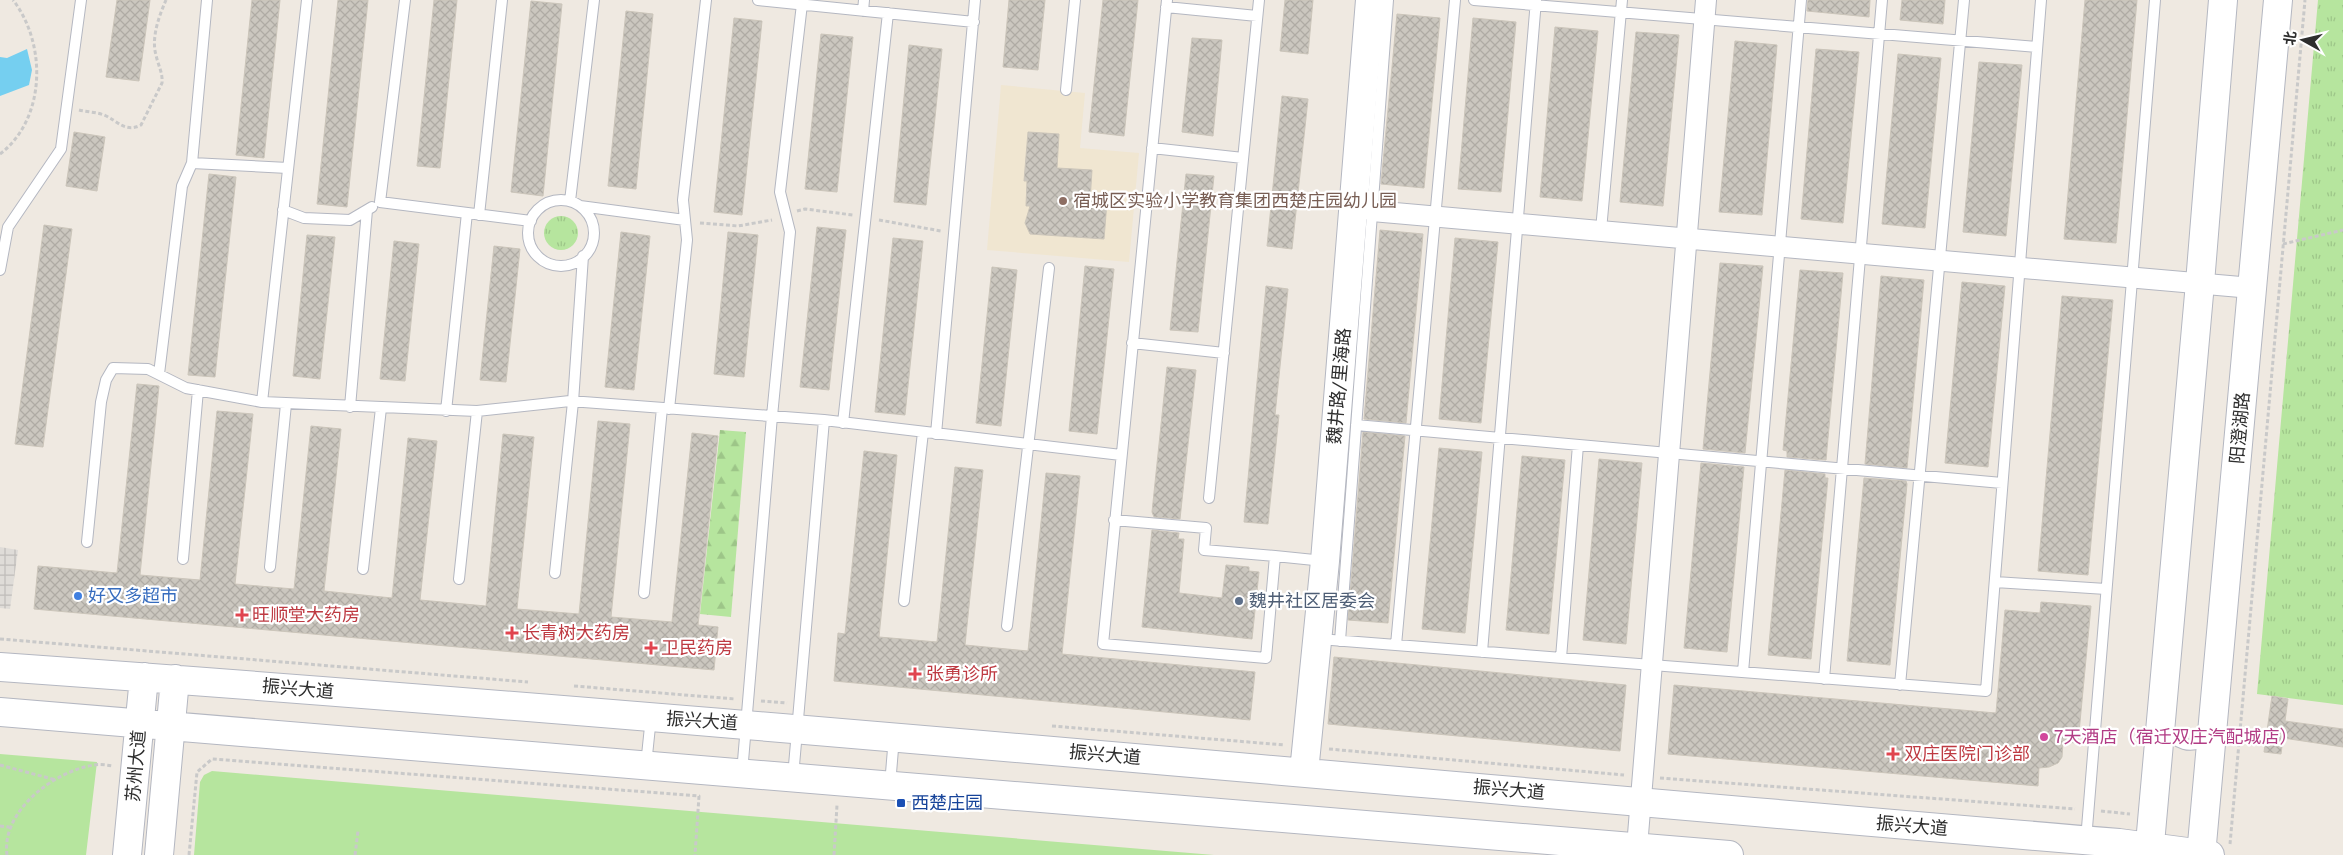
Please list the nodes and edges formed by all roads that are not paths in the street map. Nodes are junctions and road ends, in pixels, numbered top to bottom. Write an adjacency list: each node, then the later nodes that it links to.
1 (81, 0): 64 (lane)
2 (206, 0): 42 (lane)
3 (307, 0): 43 (lane)
4 (405, 0): 44 (lane)
5 (502, 0): 51 (lane)
6 (594, 0): 45 (lane)
7 (706, 0): 53 (lane)
8 (758, 0): 25 (lane)
9 (864, 0): 30 (lane)
10 (976, 0): 34 (lane)
11 (1075, 0): 39 (lane)
12 (1259, 0): 33 (lane)
13 (1370, 0): 101 (main road, 魏井路/里海路)
14 (1388, 0): 49 (lane)
15 (1455, 0): 52 (lane)
16 (1474, 0): 26 (lane)
17 (1622, 0): 31 (lane)
18 (1801, 0): 35 (lane)
19 (1882, 0): 36 (lane)
20 (1964, 0): 37 (lane)
21 (2041, 0): 38 (lane)
22 (2154, 0): 65 (lane)
23 (2223, 0): 66 (main road)
24 (2278, 0): 67 (main road, 阳澄湖路)
25 (790, 2): 27 (lane)
26 (1535, 3): 31 (lane); 55 (lane)
27 (802, 4): 30 (lane); 80 (lane)
28 (1166, 4): 33 (lane); 40 (lane)
29 (1706, 10): 31 (lane); 35 (lane); 57 (street)
30 (863, 11): 32 (lane)
31 (1621, 12): 56 (lane)
32 (888, 13): 34 (lane); 82 (lane)
33 (1257, 16): 41 (lane)
34 (974, 22): 86 (lane)
35 (1799, 27): 36 (lane); 58 (lane)
36 (1879, 34): 37 (lane); 59 (lane)
37 (1960, 40): 38 (lane); 61 (lane)
38 (2037, 47): 62 (lane)
39 (1066, 90)
40 (1152, 148): 41 (lane); 68 (lane)
41 (1243, 158): 69 (lane)
42 (192, 163): 43 (lane); 70 (lane)
43 (288, 168): 47 (lane)
44 (380, 202): 48 (lane); 50 (lane)
45 (570, 202): 46 (lane); 54 (lane)
46 (580, 206): 53 (lane); 60 (lane)
47 (283, 210): 48 (lane); 72 (lane)
48 (367, 210): 75 (lane)
49 (1372, 211): 52 (street); 83 (lane)
50 (467, 213): 51 (lane); 78 (lane)
51 (479, 215): 54 (lane)
52 (1435, 216): 55 (street); 84 (lane)
53 (685, 220): 77 (lane)
54 (531, 222): 60 (lane)
55 (1517, 223): 56 (street); 87 (lane)
56 (1601, 230): 57 (street)
57 (1687, 238): 58 (street); 90 (street)
58 (1780, 246): 59 (street); 92 (lane)
59 (1860, 253): 61 (street); 93 (lane)
60 (583, 256): 73 (lane)
61 (1940, 260): 62 (street); 94 (lane)
62 (2020, 267): 65 (street); 95 (lane)
63 (1050, 268): 88 (lane)
64 (0, 270)
65 (2132, 277): 66 (street); 107 (lane)
66 (2200, 283): 67 (street); 124 (main road)
67 (2252, 288): 129 (main road, 阳澄湖路)
68 (1132, 343): 69 (lane); 91 (lane)
69 (1224, 353): 96 (lane)
70 (159, 374): 71 (lane); 98 (lane)
71 (198, 390): 72 (lane); 100 (lane)
72 (262, 402): 74 (lane)
73 (573, 402): 77 (lane); 79 (lane); 104 (lane)
74 (286, 404): 75 (lane); 102 (lane)
75 (350, 407): 76 (lane)
76 (381, 408): 78 (lane); 103 (lane)
77 (666, 409): 80 (lane); 108 (lane)
78 (446, 411): 79 (lane)
79 (477, 411): 105 (lane)
80 (772, 416): 81 (lane); 126 (lane)
81 (824, 420): 82 (lane); 128 (lane)
82 (843, 423): 85 (lane)
83 (1356, 425): 84 (lane); 111 (lane)
84 (1416, 430): 87 (lane); 112 (lane)
85 (923, 432): 86 (lane); 109 (lane)
86 (936, 434): 88 (lane)
87 (1500, 438): 89 (lane); 113 (lane)
88 (1028, 445): 91 (lane); 110 (lane)
89 (1578, 445): 90 (lane); 114 (lane)
90 (1669, 453): 92 (lane); 115 (street)
91 (1121, 456): 97 (lane)
92 (1761, 461): 93 (lane); 117 (lane)
93 (1842, 469): 94 (lane); 120 (lane)
94 (1920, 476): 95 (lane); 121 (lane)
95 (2002, 483): 106 (lane)
96 (1209, 498)
97 (1114, 520): 99 (lane); 99 (lane)
98 (86, 542)
99 (1275, 556): 101 (lane)
100 (183, 560)
101 (1325, 561): 111 (main road, 魏井路/里海路)
102 (270, 566)
103 (363, 569)
104 (555, 573)
105 (459, 579)
106 (1995, 582): 107 (lane); 121 (lane)
107 (2106, 590): 137 (lane)
108 (644, 593)
109 (904, 600)
110 (1007, 626)
111 (1329, 640): 112 (lane); 132 (main road, 魏井路/里海路)
112 (1396, 645): 113 (lane)
113 (1482, 652): 114 (lane)
114 (1561, 658): 115 (lane)
115 (1652, 665): 117 (lane); 136 (street)
116 (0, 667): 118 (main road, 振兴大道)
117 (1743, 672): 120 (lane)
118 (144, 677): 119 (main road, 振兴大道); 125 (main road, 苏州大道)
119 (175, 679): 123 (main road, 振兴大道); 127 (main road, 苏州大道)
120 (1824, 679): 121 (lane)
121 (1900, 685)
122 (0, 712): 125 (main road)
123 (651, 717): 126 (main road, 振兴大道); 131 (lane)
124 (2162, 722): 129 (lane); 139 (main road)
125 (140, 725): 127 (main road); 141 (main road, 苏州大道)
126 (746, 725): 128 (main road, 振兴大道); 133 (lane)
127 (172, 727): 131 (main road); 142 (main road, 苏州大道)
128 (797, 729): 130 (main road, 振兴大道); 134 (lane)
129 (2213, 734): 140 (main road, 阳澄湖路)
130 (894, 737): 132 (main road, 振兴大道); 135 (lane)
131 (646, 766): 133 (main road)
132 (1304, 772): 136 (main road, 振兴大道)
133 (742, 774): 134 (main road)
134 (793, 778): 135 (main road)
135 (890, 786): 138 (main road)
136 (1640, 802): 137 (main road, 振兴大道); 138 (street)
137 (2086, 841): 139 (main road, 振兴大道)
138 (1637, 847): 143 (main road)
139 (2149, 851): 140 (main road, 振兴大道)
140 (2211, 852)
141 (127, 855)
142 (159, 855)
143 (1729, 855)

